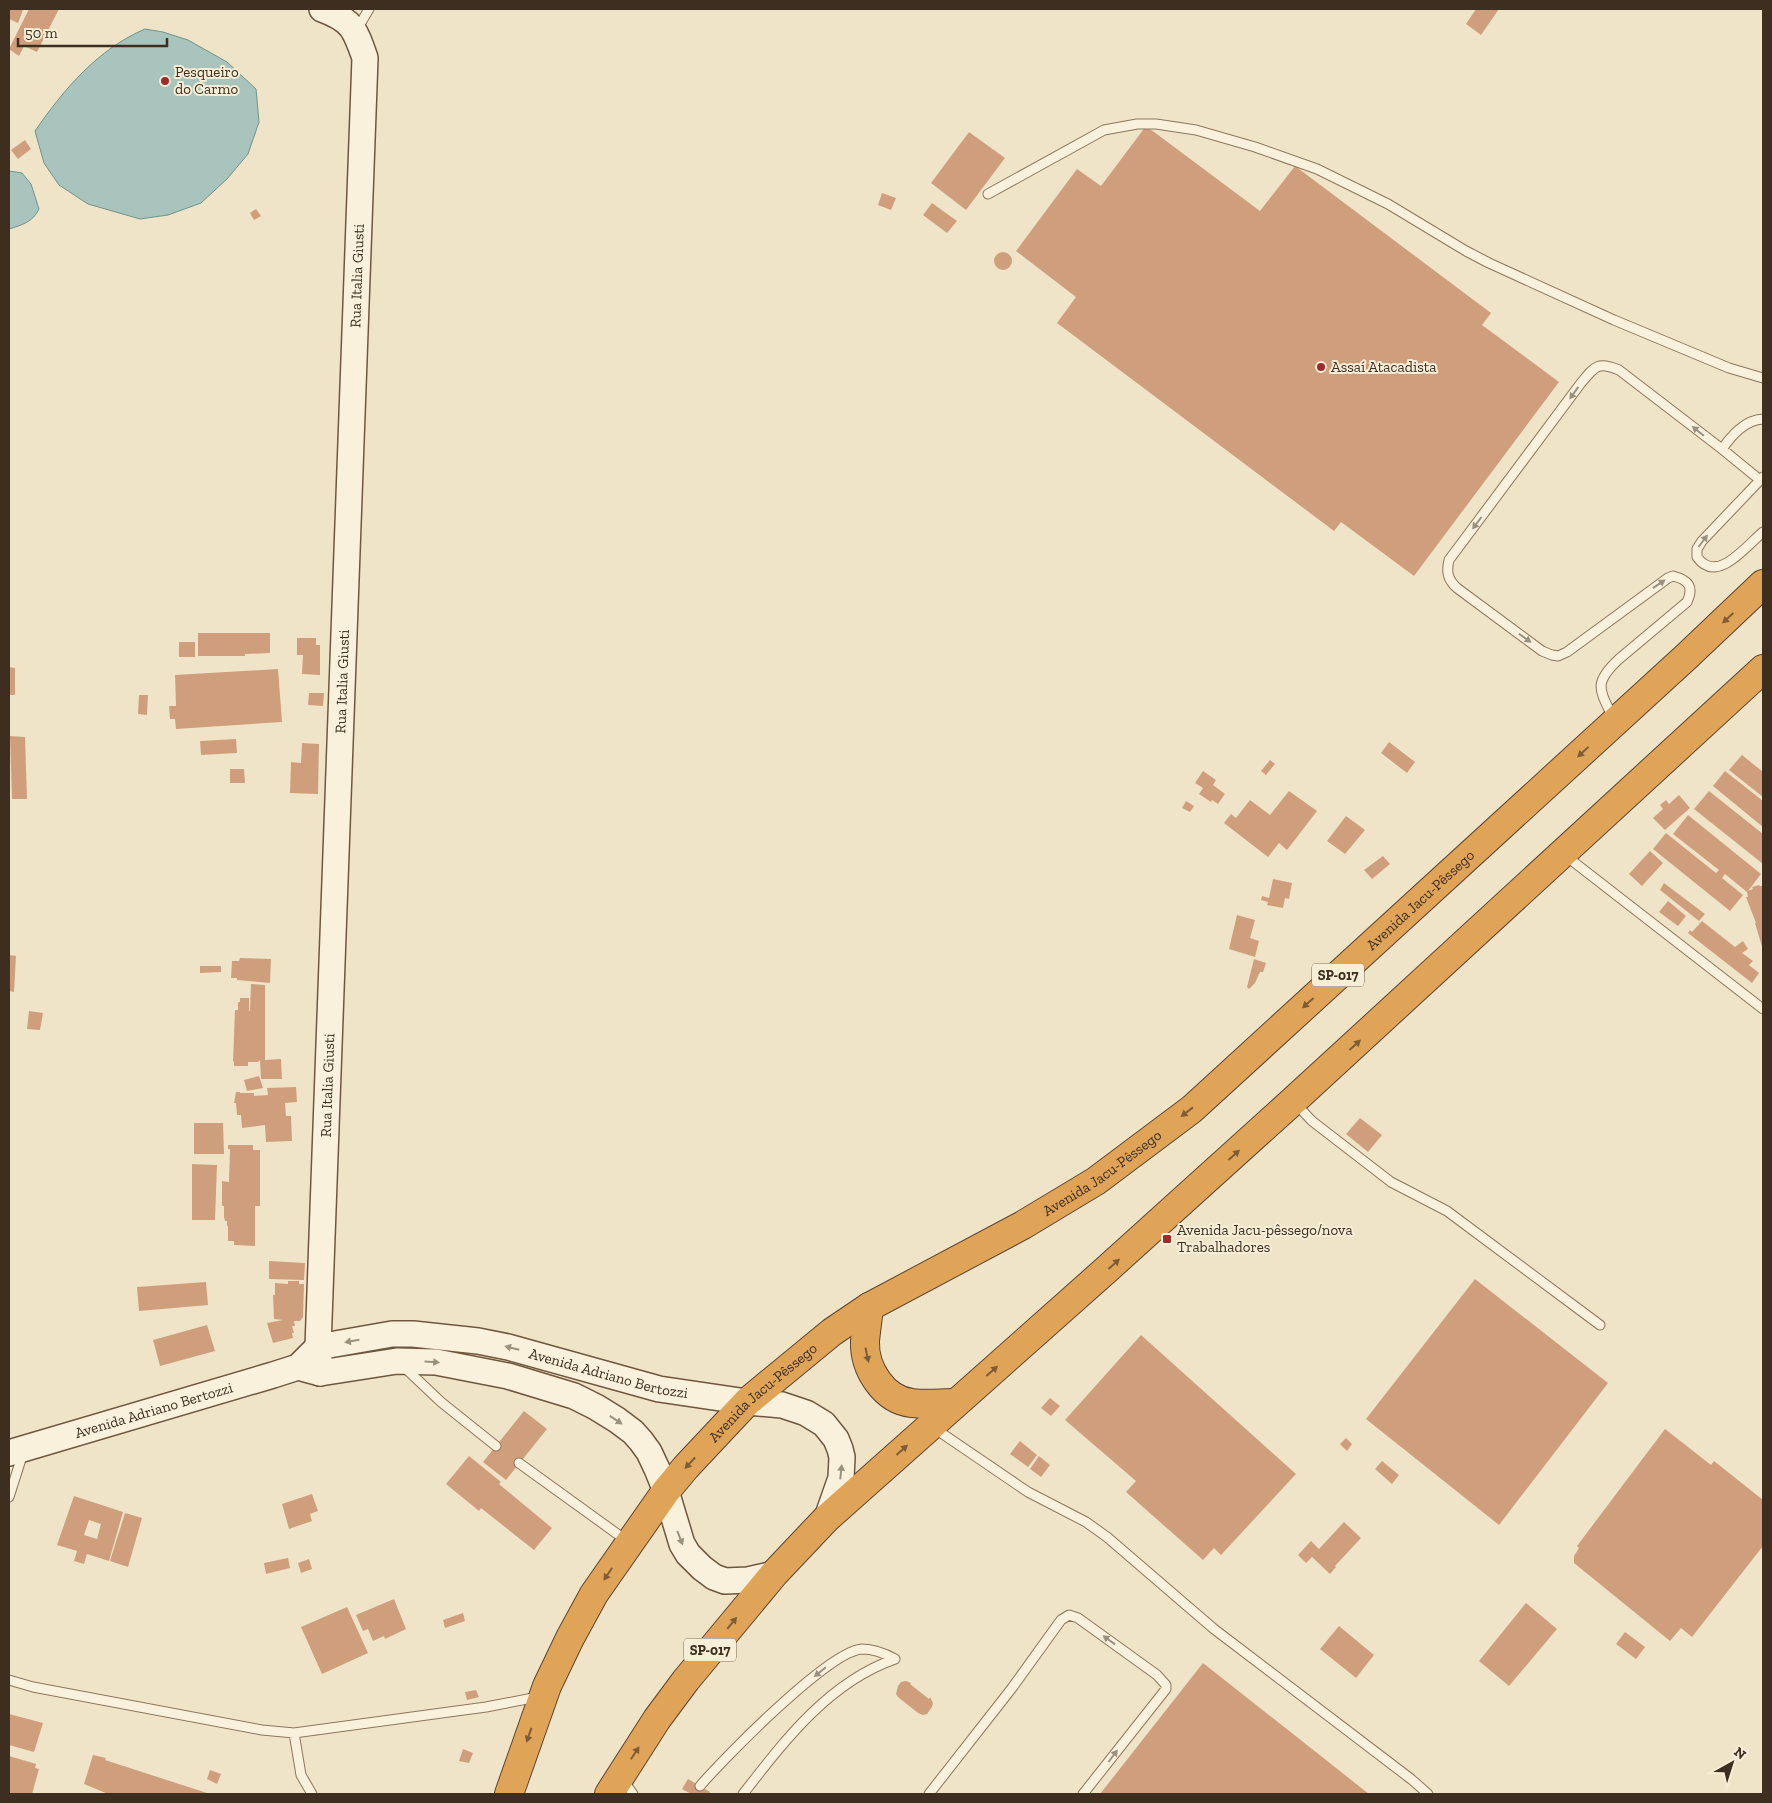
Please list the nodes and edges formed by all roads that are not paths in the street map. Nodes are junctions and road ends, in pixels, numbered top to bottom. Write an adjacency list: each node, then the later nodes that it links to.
1 (322, 9): 3 (main road, Rua Italia Giusti)
2 (369, 9): 3 (lane)
3 (356, 32): 18 (main road, Rua Italia Giusti)
4 (988, 194): 5 (lane)
5 (1763, 378)
6 (1763, 419): 7 (lane)
7 (1722, 449): 8 (lane); 12 (lane, one-way to 12)
8 (1762, 478): 9 (lane, one-way to 8)
9 (1763, 532)
10 (1763, 584): 12 (highway, Avenida Jacu-Pêssego / SP-017, one-way to 12)
11 (1763, 669): 13 (highway, SP-017)
12 (1615, 722): 16 (highway, Avenida Jacu-Pêssego / SP-017, one-way to 16)
13 (1563, 854): 14 (lane); 15 (highway, SP-017, one-way to 13)
14 (1763, 1009)
15 (1294, 1101): 17 (lane); 22 (highway, SP-017, one-way to 15)
16 (869, 1307): 21 (highway, Avenida Jacu-Pêssego / SP-017); 22 (highway, one-way to 22)
17 (1600, 1325)
18 (318, 1347): 20 (main road, Avenida Adriano Bertozzi); 21 (main road, Avenida Adriano Bertozzi, one-way to 18)
19 (397, 1361): 20 (main road, Avenida Adriano Bertozzi); 24 (lane); 27 (main road, Avenida Adriano Bertozzi, one-way to 27)
20 (309, 1370): 25 (main road, Avenida Adriano Bertozzi)
21 (747, 1402): 27 (highway, Avenida Jacu-Pêssego / SP-017, one-way to 27); 29 (main road, Avenida Adriano Bertozzi, one-way to 21)
22 (955, 1403): 23 (highway, SP-017)
23 (930, 1425): 29 (highway, SP-017, one-way to 23); 42 (lane)
24 (496, 1446)
25 (17, 1450): 28 (lane)
26 (519, 1463): 30 (lane)
27 (666, 1491): 30 (highway, Avenida Jacu-Pêssego / SP-017); 31 (main road, Avenida Adriano Bertozzi, one-way to 31)
28 (9, 1497)
29 (827, 1518): 31 (highway, SP-017)
30 (629, 1543): 33 (highway, Avenida Jacu-Pêssego / SP-017, one-way to 33)
31 (774, 1574): 36 (highway, SP-017, one-way to 31)
32 (9, 1680): 34 (lane)
33 (543, 1696): 34 (lane); 38 (highway, Avenida Jacu-Pêssego / SP-017, one-way to 38)
34 (294, 1733): 37 (lane)
35 (700, 1786): 39 (lane, one-way to 35)
36 (620, 1788)
37 (312, 1794)
38 (509, 1794)
39 (743, 1794)
40 (929, 1794): 41 (lane, one-way to 40)
41 (1083, 1794)
42 (1428, 1794)

